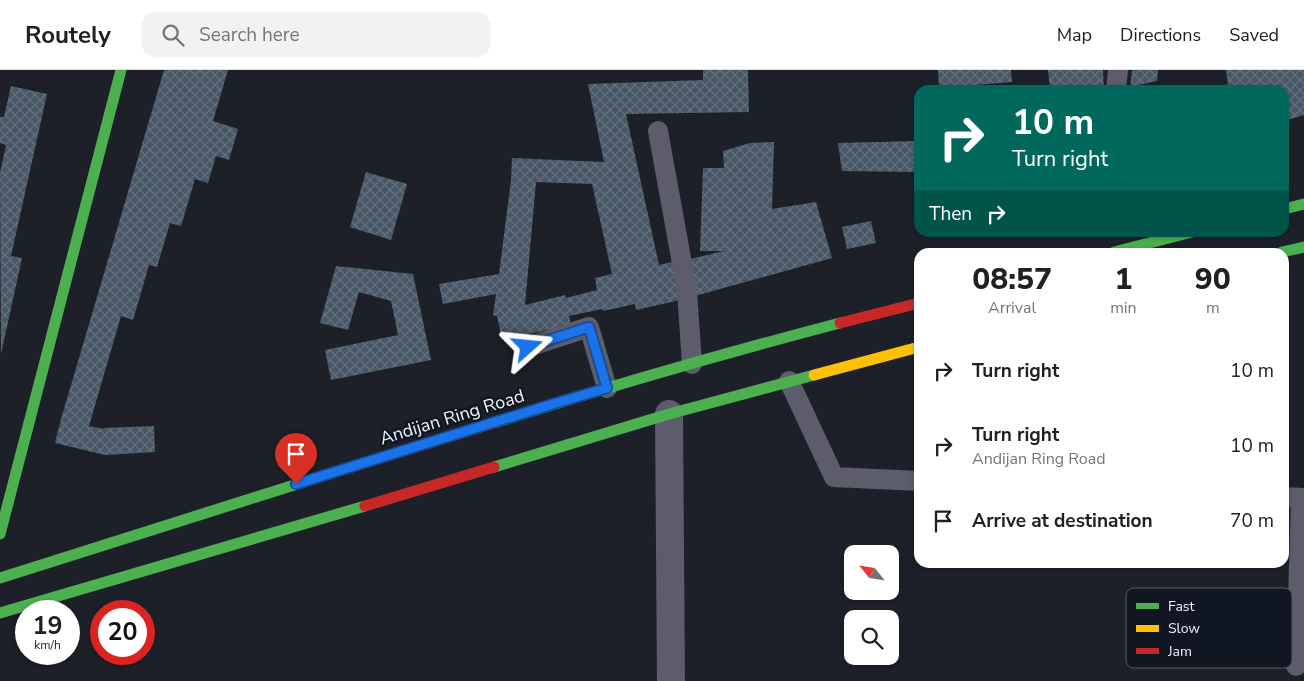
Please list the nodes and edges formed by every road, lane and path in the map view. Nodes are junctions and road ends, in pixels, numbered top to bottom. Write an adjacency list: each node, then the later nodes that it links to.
1 (121, 70): 21 (main road)
2 (1118, 70): 3 (lane)
3 (1116, 85)
4 (658, 131): 15 (lane)
5 (1304, 204): 6 (main road)
6 (1289, 208)
7 (1153, 237): 8 (main road)
8 (1137, 239): 10 (main road)
9 (1304, 247): 11 (main road)
10 (1121, 248)
11 (1289, 250)
12 (914, 304): 15 (main road, Andijan Ring Road)
13 (528, 347): 17 (lane)
14 (914, 348): 16 (main road)
15 (692, 364): 17 (main road, Andijan Ring Road)
16 (789, 381): 18 (main road); 19 (lane)
17 (607, 388): 22 (main road, Andijan Ring Road)
18 (669, 414): 23 (main road); 25 (street)
19 (914, 481)
20 (1296, 498): 24 (lane)
21 (0, 534)
22 (0, 578)
23 (0, 613)
24 (1296, 666)
25 (671, 681)

